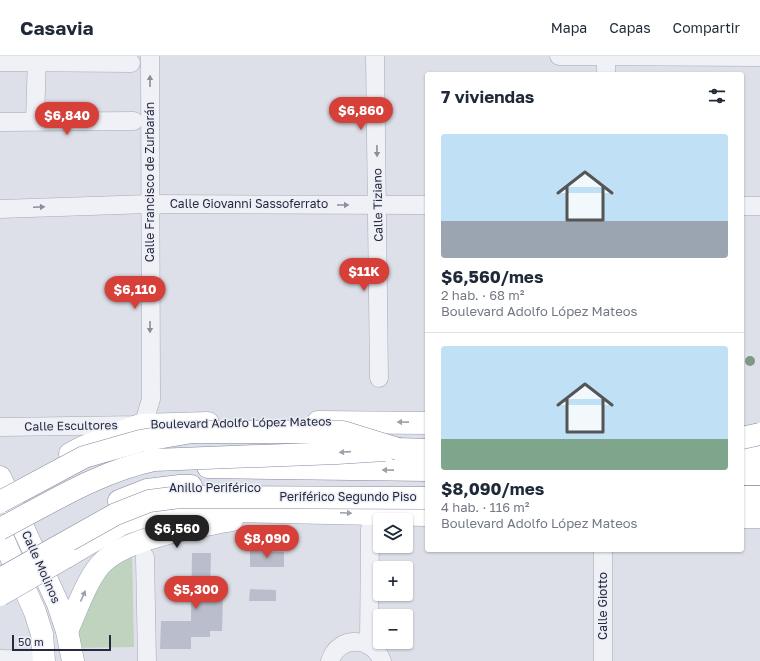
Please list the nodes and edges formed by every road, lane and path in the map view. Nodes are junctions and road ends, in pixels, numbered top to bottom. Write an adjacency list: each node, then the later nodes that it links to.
1 (150, 56): 12 (street, Calle Francisco de Zurbarán, one-way to 1)
2 (375, 56): 13 (street, Calle Tiziano, one-way to 13)
3 (559, 56): 7 (street)
4 (760, 57): 7 (street)
5 (37, 59): 6 (street); 8 (street); 9 (street)
6 (0, 62)
7 (606, 62)
8 (131, 63)
9 (35, 121): 10 (street); 11 (street)
10 (134, 121)
11 (0, 122)
12 (150, 204): 13 (street, Calle Giovanni Sassoferrato, one-way to 13); 17 (street, Calle Giovanni Sassoferrato, one-way to 12); 21 (street, Calle Francisco de Zurbarán, one-way to 21)
13 (378, 205): 14 (street, Calle Giovanni Sassoferrato); 18 (street, Calle Tiziano)
14 (425, 205)
15 (744, 206): 16 (street)
16 (760, 206)
17 (0, 209)
18 (379, 378)
19 (425, 423): 21 (main road, Boulevard Adolfo López Mateos, one-way to 21)
20 (760, 424): 23 (street)
21 (140, 425): 22 (street, Calle Escultores); 36 (main road, Boulevard Adolfo López Mateos)
22 (2, 427)
23 (744, 428)
24 (744, 434): 25 (main road)
25 (760, 434): 26 (main road, bridge)
26 (744, 438)
27 (398, 449): 28 (main road); 42 (main road, bridge); 48 (main road, one-way to 48, bridge)
28 (425, 450)
29 (760, 457): 30 (main road)
30 (744, 458)
31 (744, 461): 32 (main road)
32 (760, 462)
33 (425, 470): 49 (main road, Anillo Periférico, one-way to 49)
34 (744, 474): 35 (main road)
35 (760, 474)
36 (10, 480): 38 (main road, Boulevard Adolfo López Mateos); 55 (main road, Calle Molinos)
37 (425, 491): 52 (main road, Anillo Periférico)
38 (0, 494)
39 (425, 498): 53 (main road, Periférico Segundo Piso, bridge)
40 (744, 498): 41 (main road)
41 (760, 498)
42 (0, 502)
43 (313, 512): 44 (main road, one-way to 44); 54 (main road, bridge); 55 (main road, one-way to 43)
44 (425, 515)
45 (744, 517): 46 (main road)
46 (760, 517)
47 (370, 528): 56 (street)
48 (0, 531): 58 (main road, Calle Molinos)
49 (0, 537)
50 (603, 552): 63 (street, Calle Giotto)
51 (145, 557): 60 (street)
52 (0, 569)
53 (0, 579)
54 (0, 595)
55 (67, 631): 59 (main road, Calle Molinos)
56 (369, 644): 61 (street); 62 (street)
57 (0, 659): 58 (street)
58 (44, 660)
59 (73, 661)
60 (147, 661)
61 (330, 661)
62 (382, 661)
63 (603, 661)

